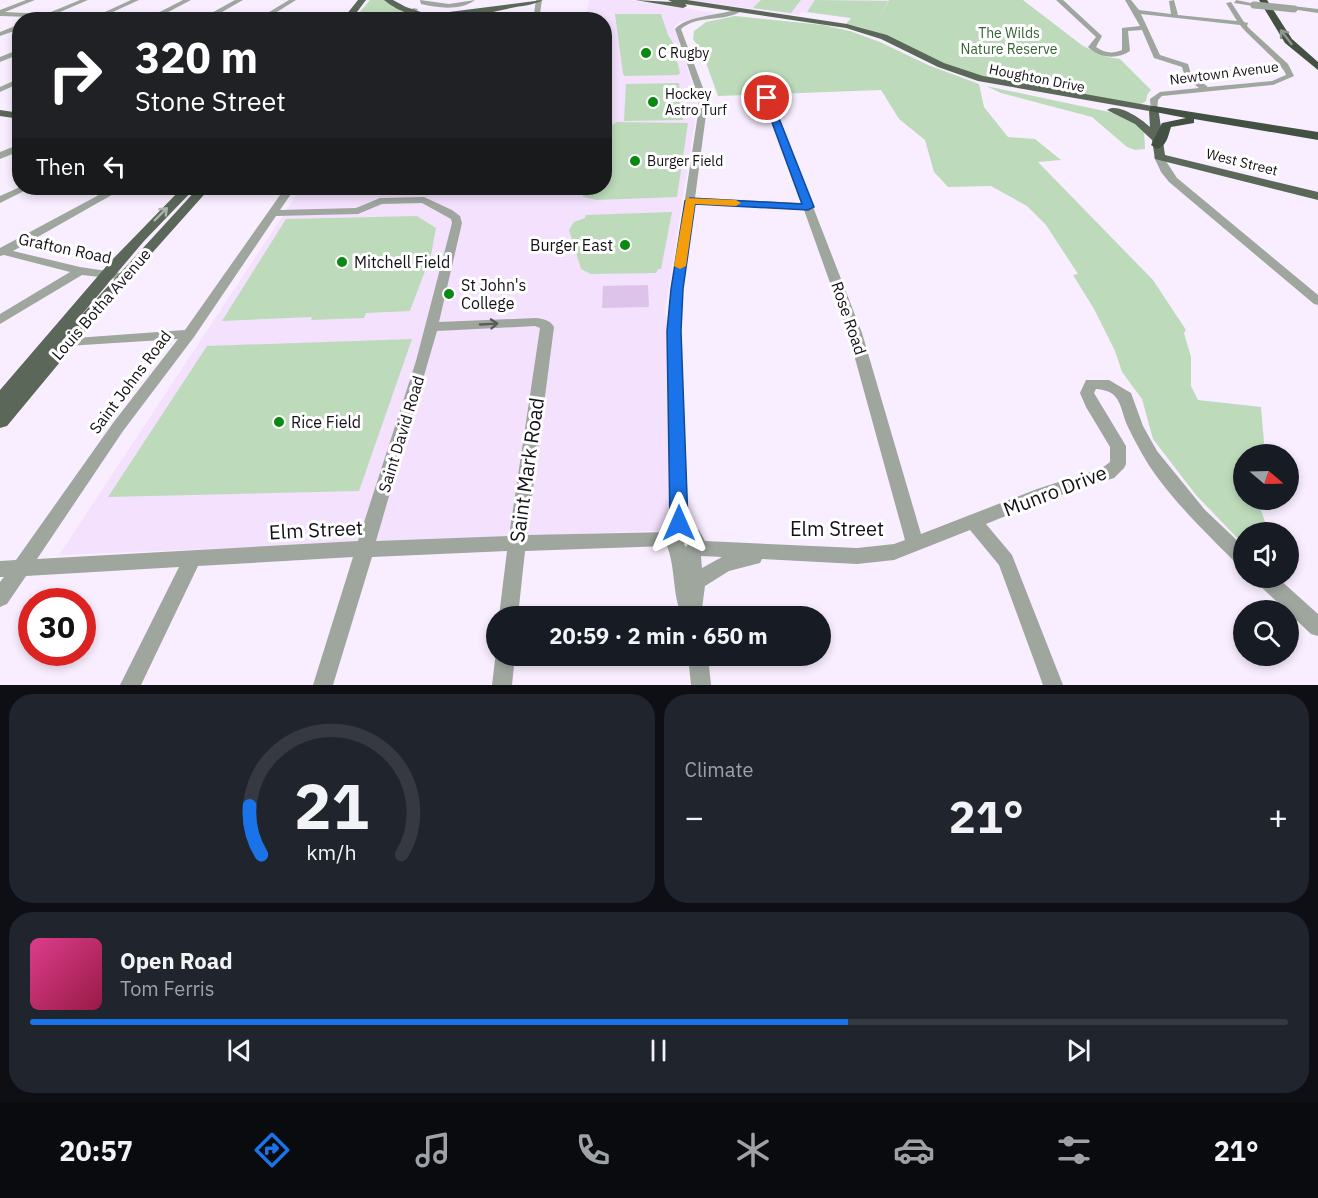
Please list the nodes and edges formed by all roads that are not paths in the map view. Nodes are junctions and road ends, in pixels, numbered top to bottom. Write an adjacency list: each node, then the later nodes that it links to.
1 (32, 0): 38 (street)
2 (85, 0): 26 (street)
3 (136, 0): 27 (street)
4 (188, 0): 28 (street)
5 (240, 0): 29 (street)
6 (293, 0): 30 (street)
7 (362, 0): 31 (main road)
8 (388, 0): 23 (main road)
9 (396, 0): 19 (main road); 23 (main road)
10 (423, 0): 11 (street)
11 (472, 0)
12 (539, 0): 19 (main road)
13 (639, 0): 24 (main road, Houghton Drive)
14 (656, 0): 24 (main road)
15 (673, 0): 25 (main road, Houghton Drive)
16 (1059, 0): 41 (street)
17 (1128, 0): 36 (street)
18 (1275, 0): 42 (highway)
19 (521, 1): 33 (main road); 34 (main road); 35 (main road)
20 (1172, 1): 39 (street)
21 (1257, 3): 22 (street); 37 (street, bridge); 42 (highway, one-way to 21)
22 (1233, 4): 40 (street)
23 (414, 10): 32 (main road)
24 (716, 10): 25 (main road, Houghton Drive)
25 (738, 11): 45 (main road, Houghton Drive); 46 (main road, Houghton Drive); 56 (street)
26 (54, 12)
27 (109, 12)
28 (163, 12)
29 (217, 12)
30 (273, 12)
31 (352, 12)
32 (426, 12)
33 (468, 12)
34 (485, 12)
35 (487, 12)
36 (1137, 12): 39 (street); 41 (street)
37 (1318, 12)
38 (0, 13)
39 (1175, 16): 40 (street)
40 (1244, 25): 43 (street, Newtown Avenue)
41 (1143, 28): 43 (street)
42 (1316, 60)
43 (1206, 90): 46 (street, Newtown Avenue)
44 (767, 98): 57 (street, Rose Road)
45 (1085, 102): 46 (main road, Houghton Drive); 49 (main road)
46 (1154, 109): 47 (highway); 48 (highway); 49 (main road)
47 (1210, 123): 48 (highway); 49 (highway)
48 (1318, 138)
49 (1157, 146): 55 (main road, West Street); 59 (street)
50 (106, 195): 62 (street)
51 (182, 195): 64 (main road, Louis Botha Avenue, one-way to 51)
52 (198, 195): 61 (main road, Louis Botha Avenue)
53 (206, 195): 61 (main road)
54 (285, 195): 58 (street, Saint Johns Road)
55 (1318, 196)
56 (690, 201): 57 (street); 75 (street)
57 (808, 207): 76 (street, Rose Road)
58 (273, 213): 68 (street, Saint David Road); 69 (street, Saint Johns Road)
59 (1215, 214): 60 (street); 66 (street)
60 (1232, 214)
61 (163, 234): 65 (main road, Louis Botha Avenue)
62 (1, 252): 63 (street, Grafton Road)
63 (80, 271): 64 (street, Grafton Road); 67 (street)
64 (106, 275): 65 (street, Grafton Road); 71 (main road, Louis Botha Avenue)
65 (123, 277): 70 (main road, Louis Botha Avenue)
66 (1318, 301)
67 (0, 320)
68 (432, 327): 74 (street, Saint Mark Road, one-way to 74); 77 (street, Saint David Road)
69 (189, 334): 70 (street); 81 (street, Saint Johns Road)
70 (67, 342): 72 (main road, Louis Botha Avenue)
71 (0, 402)
72 (0, 421)
73 (974, 522): 76 (street, Munro Drive); 78 (street, Munro Drive); 96 (street)
74 (516, 543): 75 (street, Elm Street); 77 (street, Elm Street); 86 (street, Saint Mark Road)
75 (685, 544): 79 (street, Elm Street); 83 (street); 87 (street)
76 (915, 544): 79 (street, Elm Street)
77 (364, 549): 80 (street, Elm Street); 93 (street, Saint David Road)
78 (1233, 549)
79 (783, 552): 83 (street)
80 (193, 558): 81 (street, Elm Street); 92 (street)
81 (21, 568): 82 (street, Elm Street); 85 (street, Saint Johns Road)
82 (0, 569)
83 (696, 581): 88 (street)
84 (1276, 588): 89 (street)
85 (0, 598)
86 (510, 606)
87 (687, 606)
88 (695, 606)
89 (1318, 627)
90 (504, 666): 94 (street)
91 (699, 666): 95 (street)
92 (130, 685)
93 (323, 685)
94 (502, 685)
95 (701, 685)
96 (1053, 685)

